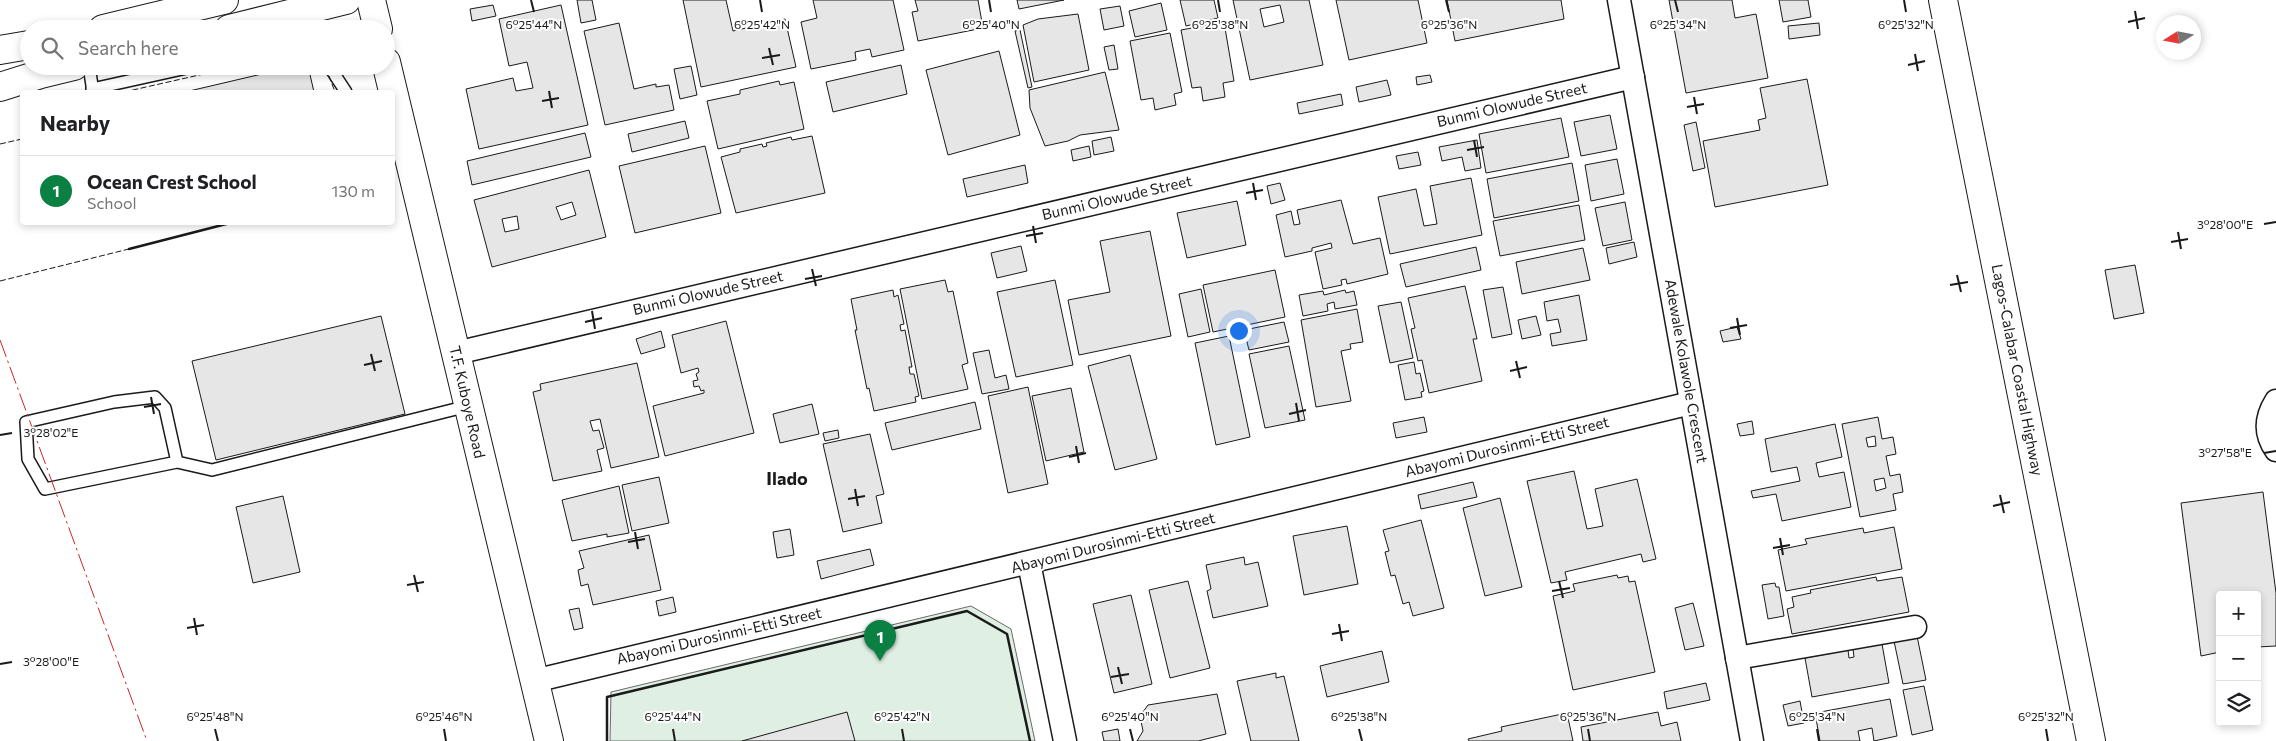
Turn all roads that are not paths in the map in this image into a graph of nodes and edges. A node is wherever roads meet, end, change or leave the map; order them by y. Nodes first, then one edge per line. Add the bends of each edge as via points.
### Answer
1 (224, 0) edge
2 (346, 0) edge
3 (371, 0) edge
4 (1619, 0) edge
5 (1943, 0) edge
6 (141, 20) edge
7 (265, 20) edge
8 (376, 20) edge
9 (20, 46) edge
10 (0, 50) edge
11 (38, 75) edge
12 (90, 75) edge
13 (159, 75) edge
14 (335, 75) edge
15 (389, 75) edge
16 (1633, 77) junction
17 (0, 87) edge
18 (93, 90) edge
19 (97, 90) edge
20 (345, 90) edge
21 (392, 90) edge
22 (395, 101) edge
23 (456, 353) junction
24 (2276, 400) edge
25 (1691, 402) junction
26 (468, 406) junction
27 (2276, 450) edge
28 (177, 462) junction
29 (1028, 563) junction
30 (1914, 627) dead end
31 (1737, 658) junction
32 (534, 681) junction
33 (549, 741) edge
34 (1065, 741) edge
35 (1752, 741) edge
36 (2091, 741) edge

1 - 6 main road
2 - 7 main road
3 - 8 main road
4 - 16 street, Adewale Kolawole Crescent
5 - 36 main road, Lagos-Calabar Coastal Highway
9 - 10 main road
11 - 17 main road
12 - 18 lane
13 - 19 lane
14 - 20 lane
15 - 21 main road, T.F. Kuboye Road
16 - 23 street, Bunmi Olowude Street
16 - 25 street, Adewale Kolawole Crescent
22 - 23 main road, T.F. Kuboye Road
23 - 26 main road, T.F. Kuboye Road
24 - 27 street via 2269,413 2267,428 2270,442
25 - 29 street, Abayomi Durosinmi-Etti Street
25 - 31 street, Adewale Kolawole Crescent
26 - 28 lane via 212,470
26 - 32 main road, T.F. Kuboye Road
28 - 28 lane via 45,489 28,459 26,422 114,402 155,397 165,408
29 - 32 street, Abayomi Durosinmi-Etti Street
29 - 34 street
30 - 31 street
31 - 35 street, Adewale Kolawole Crescent
32 - 33 main road, T.F. Kuboye Road

